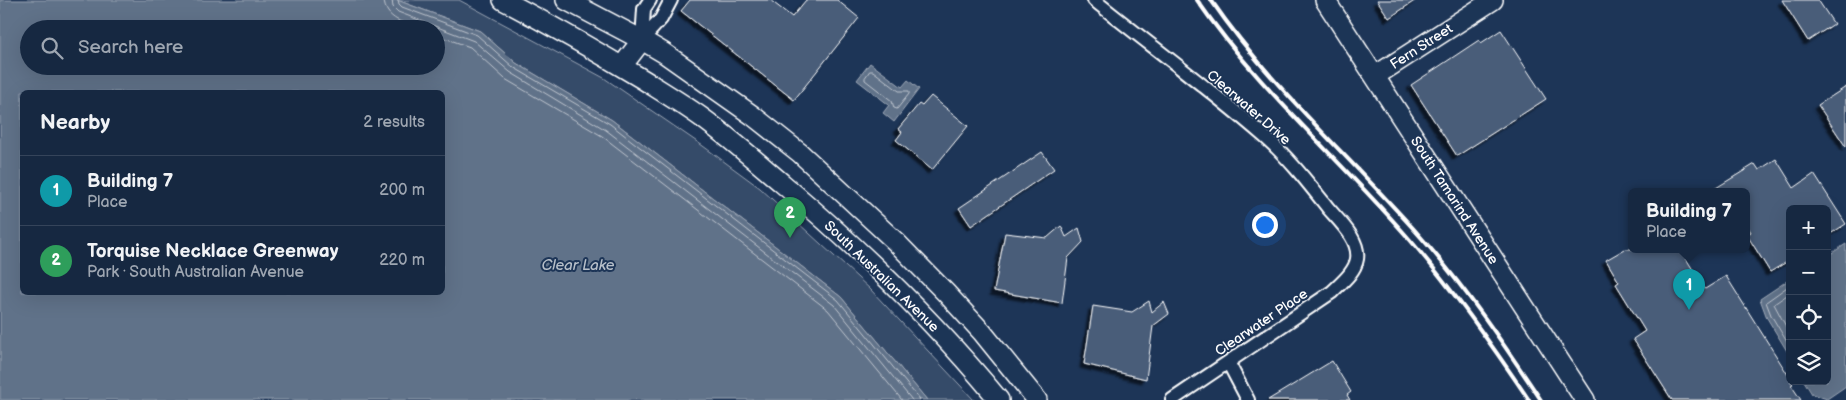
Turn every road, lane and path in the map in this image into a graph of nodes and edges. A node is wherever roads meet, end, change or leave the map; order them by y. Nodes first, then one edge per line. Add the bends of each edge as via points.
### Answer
1 (503, 0) edge
2 (566, 0) edge
3 (650, 0) edge
4 (671, 0) edge
5 (1094, 0) edge
6 (1325, 0) edge
7 (1493, 0) edge
8 (642, 40) junction
9 (622, 66) junction
10 (1375, 76) junction
11 (1357, 260) joint
12 (1228, 362) junction
13 (999, 400) edge
14 (1037, 400) edge
15 (1172, 400) edge
16 (1248, 400) edge
17 (1585, 400) edge

1 - 9 main road, South Australian Avenue via 559,28
2 - 8 main road
3 - 8 street via 644,9
4 - 8 street via 661,19
5 - 11 street, Clearwater Drive via 1266,138 1349,233
6 - 10 main road, South Tamarind Avenue
7 - 10 main road, Fern Street
8 - 9 main road
8 - 14 main road via 752,115 826,176 946,293
9 - 13 main road, South Australian Avenue via 701,116 807,204 902,293 948,340
10 - 17 main road, South Tamarind Avenue
11 - 12 street, Clearwater Place via 1349,275 1332,292
12 - 15 street, Clearwater Place
12 - 16 street

